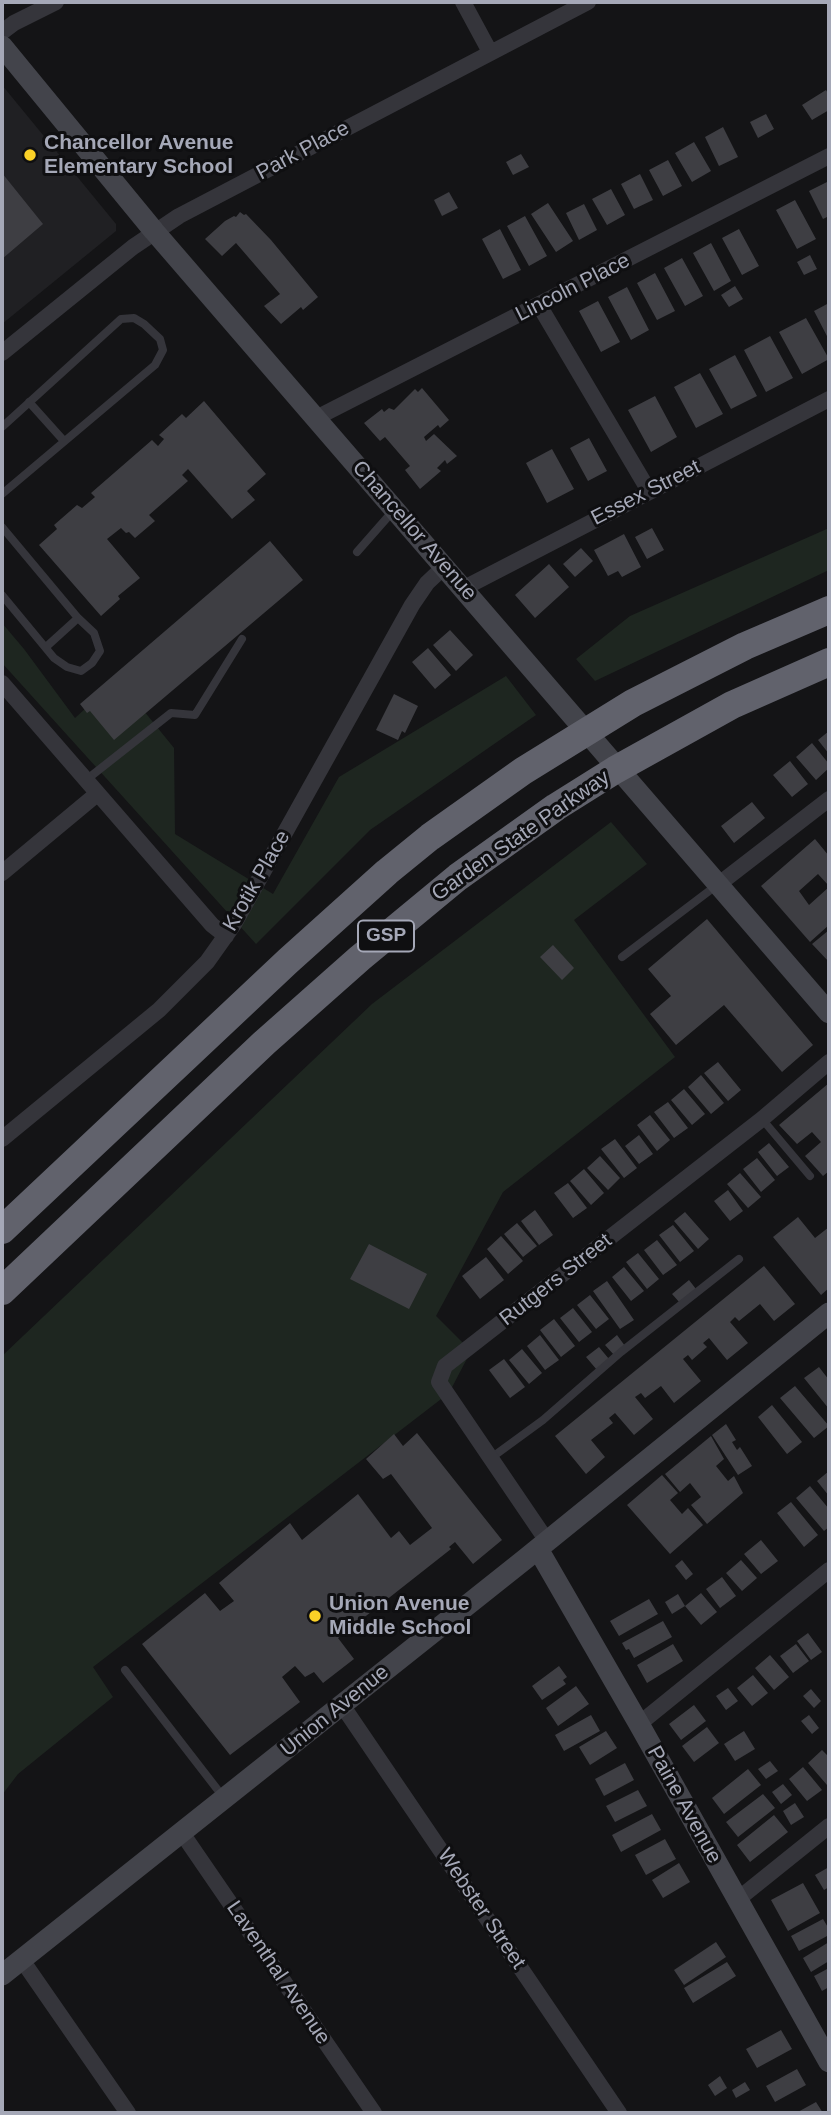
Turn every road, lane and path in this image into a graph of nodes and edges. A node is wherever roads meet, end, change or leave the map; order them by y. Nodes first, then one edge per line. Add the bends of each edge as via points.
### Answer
1 (56, 2) edge
2 (463, 2) edge
3 (588, 2) edge
4 (2, 33) edge
5 (2, 46) edge
6 (490, 52) junction
7 (829, 156) edge
8 (154, 231) junction
9 (539, 305) junction
10 (2, 353) edge
11 (829, 399) edge
12 (29, 402) junction
13 (316, 418) junction
14 (2, 426) edge
15 (64, 442) junction
16 (649, 491) junction
17 (2, 494) edge
18 (395, 509) junction
19 (2, 527) edge
20 (357, 552) dead end
21 (445, 566) junction
22 (464, 588) junction
23 (2, 595) edge
24 (829, 610) edge
25 (78, 618) junction
26 (242, 639) dead end
27 (46, 647) junction
28 (829, 662) edge
29 (2, 683) edge
30 (86, 780) junction
31 (97, 794) junction
32 (829, 800) edge
33 (2, 873) edge
34 (719, 884) junction
35 (226, 936) junction
36 (622, 957) dead end
37 (829, 1013) edge
38 (829, 1062) edge
39 (762, 1119) junction
40 (2, 1139) edge
41 (810, 1176) dead end
42 (2, 1230) edge
43 (739, 1259) dead end
44 (2, 1291) edge
45 (829, 1313) edge
46 (491, 1458) junction
47 (542, 1545) junction
48 (829, 1570) edge
49 (125, 1670) dead end
50 (342, 1705) junction
51 (639, 1724) junction
52 (225, 1799) junction
53 (829, 1826) edge
54 (182, 1833) junction
55 (737, 1900) junction
56 (22, 1960) junction
57 (2, 1975) edge
58 (829, 2062) edge
59 (128, 2113) edge
60 (374, 2113) edge
61 (619, 2113) edge

1 - 4 street
2 - 6 street
3 - 6 street, Park Place
5 - 8 street, Chancellor Avenue
6 - 8 street, Park Place
7 - 9 street, Lincoln Place
8 - 10 street, Park Place
8 - 13 street, Chancellor Avenue
9 - 13 street, Lincoln Place
9 - 16 street
11 - 16 street, Essex Street
12 - 14 lane
12 - 15 lane
12 - 15 lane via 121,319 134,318 160,339 163,351 155,365
13 - 18 street, Chancellor Avenue
15 - 17 lane
16 - 22 street, Essex Street
18 - 20 lane
18 - 21 street, Chancellor Avenue
19 - 25 lane
21 - 22 street, Chancellor Avenue
21 - 35 street, Krotik Place via 412,605
22 - 34 street, Chancellor Avenue
23 - 27 lane
24 - 42 highway, GSP via 688,673 633,703 523,771 441,829 288,961
25 - 27 lane
25 - 27 lane via 99,643 100,651 92,663 81,671 67,667
26 - 30 lane via 195,715 171,713
28 - 44 highway, Garden State Parkway / GSP via 732,705 615,770 458,877 264,1042
29 - 30 street
30 - 31 street
31 - 33 street
31 - 35 street
32 - 34 street
34 - 36 lane
34 - 37 street, Chancellor Avenue
35 - 40 street, Krotik Place via 171,999
38 - 39 street, Rutgers Street
39 - 41 lane
39 - 46 street, Rutgers Street via 445,1366 439,1382
43 - 46 lane
45 - 47 street, Union Avenue
46 - 47 street, Rutgers Street
47 - 50 street, Union Avenue
47 - 51 street, Paine Avenue
48 - 51 street
49 - 52 lane
50 - 52 street, Union Avenue
50 - 61 street, Webster Street
51 - 55 street, Paine Avenue
52 - 54 street, Union Avenue
53 - 55 street
54 - 56 street, Union Avenue
54 - 60 street, Laventhal Avenue
55 - 58 street, Paine Avenue
56 - 57 street, Union Avenue
56 - 59 street

